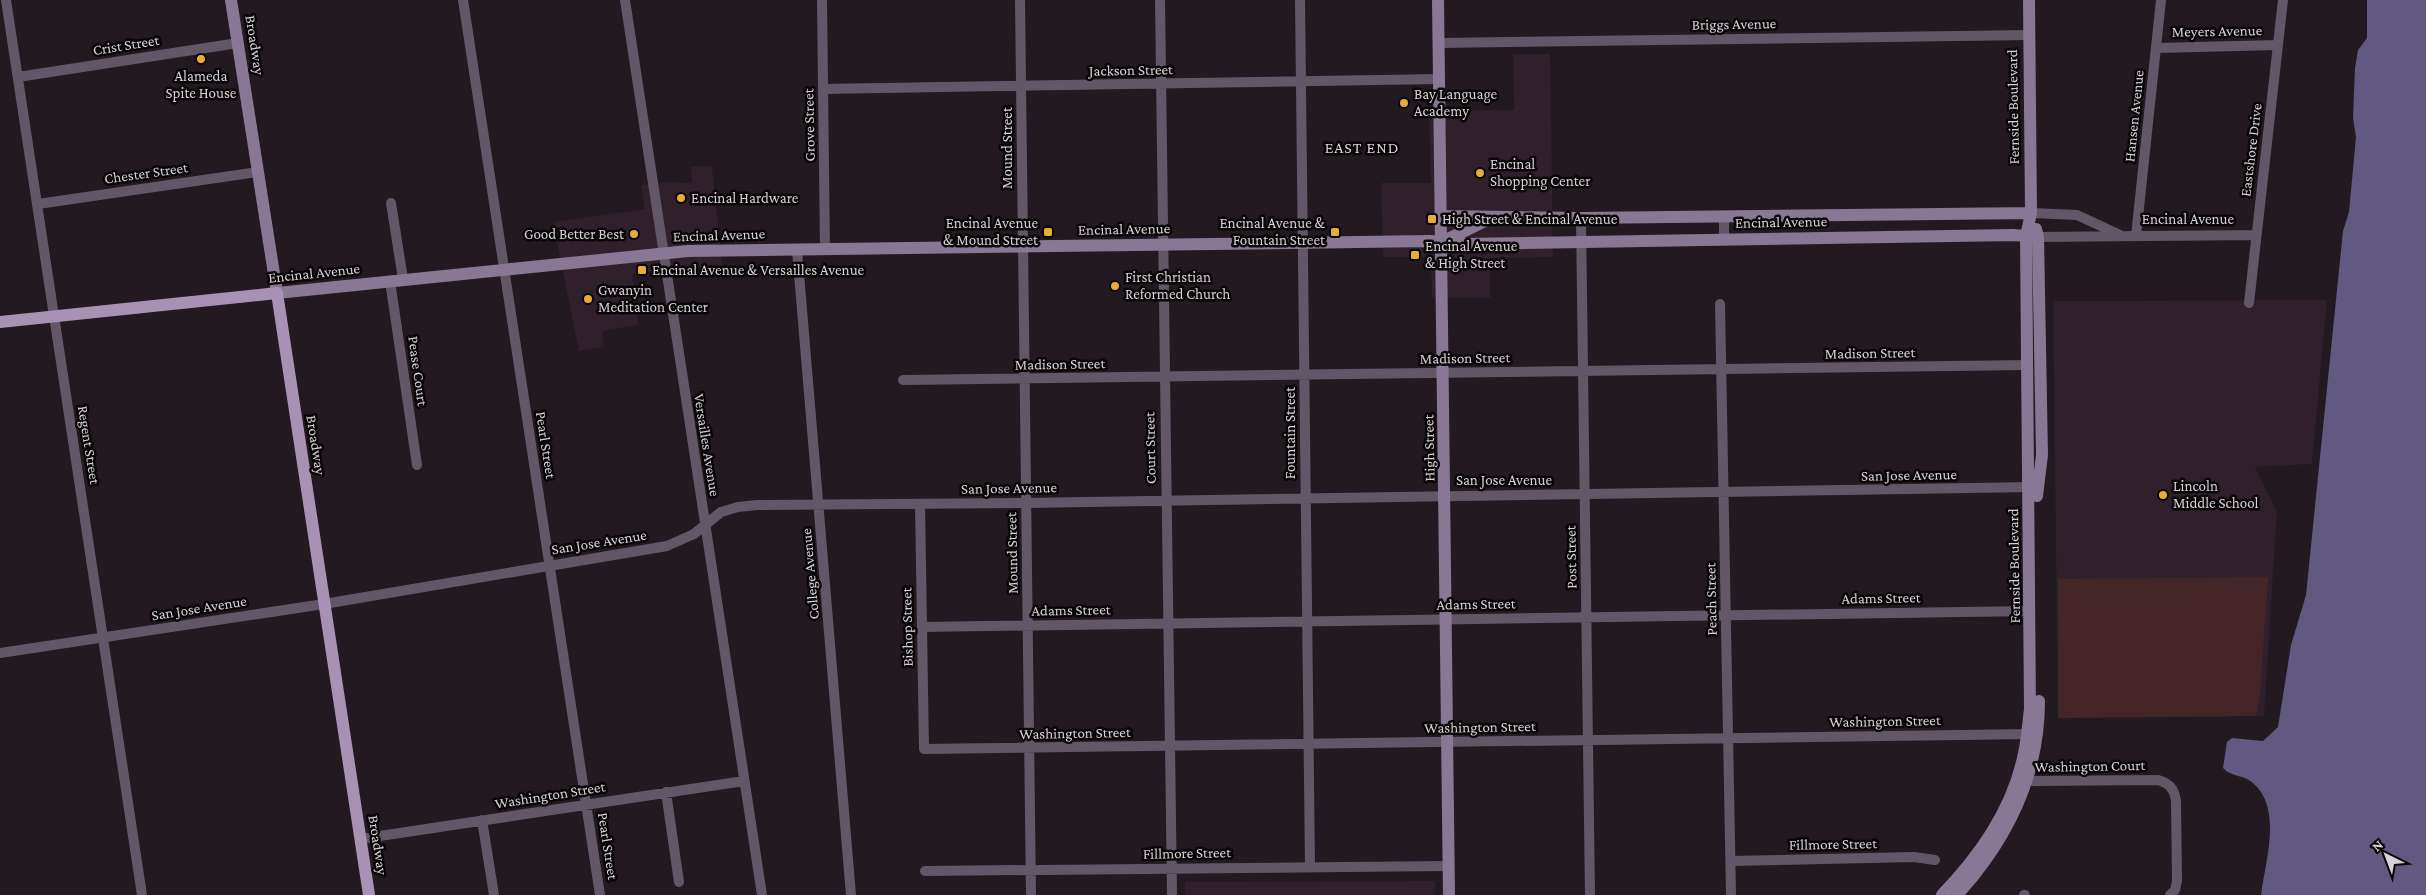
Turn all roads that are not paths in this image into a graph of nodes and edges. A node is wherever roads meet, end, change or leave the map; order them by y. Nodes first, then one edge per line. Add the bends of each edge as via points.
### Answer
1 (6, 0) edge
2 (232, 0) edge
3 (463, 0) edge
4 (625, 0) edge
5 (822, 0) edge
6 (1020, 0) edge
7 (1160, 0) edge
8 (1300, 0) edge
9 (1438, 0) edge
10 (2028, 0) edge
11 (2161, 0) edge
12 (2283, 0) edge
13 (2029, 35) junction
14 (238, 42) junction
15 (1439, 43) junction
16 (2278, 45) junction
17 (2156, 48) junction
18 (18, 77) junction
19 (1440, 79) junction
20 (1301, 81) junction
21 (1162, 84) junction
22 (1022, 86) junction
23 (823, 88) junction
24 (258, 172) junction
25 (392, 202) dead end
26 (38, 204) junction
27 (2031, 213) junction
28 (1441, 216) junction
29 (1724, 216) junction
30 (1490, 218) junction
31 (1581, 218) junction
32 (2256, 235) junction
33 (2121, 236) junction
34 (2136, 236) junction
35 (2032, 237) junction
36 (1724, 240) junction
37 (1442, 242) junction
38 (1582, 242) junction
39 (1303, 243) junction
40 (1162, 245) junction
41 (1023, 247) junction
42 (797, 250) junction
43 (825, 250) junction
44 (662, 253) junction
45 (504, 269) junction
46 (396, 280) junction
47 (277, 294) junction
48 (2249, 303) dead end
49 (1720, 304) dead end
50 (54, 317) junction
51 (0, 322) edge
52 (2028, 365) junction
53 (1723, 370) junction
54 (1584, 371) junction
55 (1444, 374) junction
56 (1304, 376) junction
57 (1164, 378) junction
58 (1025, 379) junction
59 (903, 380) dead end
60 (2028, 386) junction
61 (2042, 432) junction
62 (417, 465) dead end
63 (2033, 487) junction
64 (1725, 492) junction
65 (1585, 494) junction
66 (1446, 496) junction
67 (1305, 499) junction
68 (1166, 501) junction
69 (1026, 503) junction
70 (920, 504) junction
71 (818, 506) junction
72 (704, 525) junction
73 (549, 566) junction
74 (324, 604) junction
75 (2030, 611) junction
76 (1726, 615) junction
77 (1587, 618) junction
78 (1446, 620) junction
79 (1307, 622) junction
80 (1168, 624) junction
81 (1028, 625) junction
82 (922, 627) junction
83 (102, 638) junction
84 (0, 653) edge
85 (2032, 734) junction
86 (1728, 738) junction
87 (1588, 739) junction
88 (1448, 743) junction
89 (1308, 744) junction
90 (1170, 746) junction
91 (1029, 748) junction
92 (924, 749) joint
93 (744, 781) junction
94 (2022, 781) junction
95 (666, 792) junction
96 (586, 804) junction
97 (482, 820) junction
98 (360, 839) junction
99 (1935, 860) dead end
100 (1731, 861) junction
101 (1310, 866) junction
102 (1449, 866) junction
103 (1172, 868) junction
104 (926, 871) dead end
105 (1031, 871) junction
106 (679, 882) dead end
107 (142, 895) edge
108 (369, 895) edge
109 (494, 895) edge
110 (600, 895) edge
111 (762, 895) edge
112 (851, 895) edge
113 (1031, 895) edge
114 (1172, 895) edge
115 (1450, 895) edge
116 (1590, 895) edge
117 (1731, 895) edge
118 (1942, 895) edge
119 (1957, 895) edge
120 (2170, 895) edge

1 - 18 street, Regent Street
2 - 14 main road, Broadway
3 - 45 street, Pearl Street
4 - 44 street, Versailles Avenue
5 - 23 street, Grove Street
6 - 22 street, Mound Street
7 - 21 street, Court Street
8 - 20 street, Fountain Street
9 - 15 main road, High Street
10 - 13 main road, Fernside Boulevard
11 - 17 street, Hansen Avenue
12 - 16 street, Eastshore Drive
13 - 15 street, Briggs Avenue
13 - 27 main road, Fernside Boulevard
14 - 18 street, Crist Street
14 - 24 main road, Broadway
15 - 19 main road, High Street
16 - 17 street, Meyers Avenue
16 - 32 street, Eastshore Drive
17 - 34 street, Hansen Avenue
18 - 26 street, Regent Street
19 - 20 street, Jackson Street
19 - 28 main road, High Street
20 - 21 street, Jackson Street
20 - 39 street, Fountain Street
21 - 22 street, Jackson Street
21 - 40 street, Court Street
22 - 23 street, Jackson Street
22 - 41 street, Mound Street
23 - 43 street, Grove Street
24 - 26 street, Chester Street
24 - 47 main road, Broadway
25 - 46 street, Pease Court
26 - 50 street, Regent Street
27 - 29 main road, Encinal Avenue
27 - 33 street, Encinal Avenue via 2077,214
27 - 35 main road, Fernside Boulevard
28 - 30 main road, Encinal Avenue
28 - 37 main road, High Street
29 - 31 main road, Encinal Avenue
29 - 36 street
30 - 31 main road, Encinal Avenue
30 - 37 main road, Encinal Avenue
31 - 38 street, Post Street
32 - 34 street, Encinal Avenue
32 - 48 street, Eastshore Drive
33 - 34 street, Encinal Avenue
33 - 35 street, Encinal Avenue
35 - 36 main road, Encinal Avenue
35 - 52 main road, Fernside Boulevard
35 - 61 main road, Fernside Boulevard
36 - 38 main road, Encinal Avenue
37 - 38 main road, Encinal Avenue
37 - 39 main road, Encinal Avenue
37 - 55 main road, High Street
38 - 54 street, Post Street
39 - 40 main road, Encinal Avenue
39 - 56 street, Fountain Street
40 - 41 main road, Encinal Avenue
40 - 57 street, Court Street
41 - 43 main road, Encinal Avenue
41 - 58 street, Mound Street
42 - 43 main road, Encinal Avenue
42 - 44 main road, Encinal Avenue
42 - 71 street, College Avenue
44 - 45 main road, Encinal Avenue
44 - 72 street, Versailles Avenue
45 - 46 main road, Encinal Avenue
45 - 73 street, Pearl Street
46 - 47 main road, Encinal Avenue
46 - 62 street, Pease Court
47 - 50 main road, Encinal Avenue
47 - 74 main road, Broadway
49 - 53 street, Peach Street
50 - 51 main road, Encinal Avenue
50 - 83 street, Regent Street
52 - 53 street, Madison Street
52 - 60 main road, Fernside Boulevard
53 - 54 street, Madison Street
53 - 64 street, Peach Street
54 - 55 street, Madison Street
54 - 65 street, Post Street
55 - 56 street, Madison Street
55 - 66 main road, High Street
56 - 57 street, Madison Street
56 - 67 street, Fountain Street
57 - 58 street, Madison Street
57 - 68 street, Court Street
58 - 59 street, Madison Street
58 - 69 street, Mound Street
60 - 61 main road via 2034,395 2035,423
60 - 63 main road, Fernside Boulevard
61 - 63 main road, Fernside Boulevard via 2042,455
63 - 64 street, San Jose Avenue
63 - 75 main road, Fernside Boulevard
63 - 85 main road, Fernside Boulevard via 2039,709
64 - 65 street, San Jose Avenue
64 - 76 street, Peach Street
65 - 66 street, San Jose Avenue
65 - 77 street, Post Street
66 - 67 street, San Jose Avenue
66 - 78 main road, High Street
67 - 68 street, San Jose Avenue
67 - 79 street, Fountain Street
68 - 69 street, San Jose Avenue
68 - 80 street, Court Street
69 - 70 street, San Jose Avenue
69 - 81 street, Mound Street
70 - 71 street, San Jose Avenue
70 - 82 street, Bishop Street
71 - 72 street, San Jose Avenue via 738,507 721,512
71 - 112 street, College Avenue
72 - 73 street, San Jose Avenue via 683,541 667,546
72 - 93 street, Versailles Avenue
73 - 74 street, San Jose Avenue
73 - 96 street, Pearl Street
74 - 83 street, San Jose Avenue
74 - 98 main road, Broadway
75 - 76 street, Adams Street
75 - 85 main road, Fernside Boulevard
76 - 77 street, Adams Street
76 - 86 street, Peach Street
77 - 78 street, Adams Street
77 - 87 street, Post Street
78 - 79 street, Adams Street
78 - 88 main road, High Street
79 - 80 street, Adams Street
79 - 89 street, Fountain Street
80 - 81 street, Adams Street
80 - 90 street, Court Street
81 - 82 street, Adams Street
81 - 91 street, Mound Street
82 - 92 street, Bishop Street
83 - 84 street, San Jose Avenue
83 - 107 street, Regent Street
85 - 86 street, Washington Street
85 - 94 main road, Fernside Boulevard
86 - 87 street, Washington Street
86 - 100 street, Peach Street
87 - 88 street, Washington Street
87 - 116 street, Post Street
88 - 89 street, Washington Street
88 - 102 main road, High Street
89 - 90 street, Washington Street
89 - 101 street, Fountain Street
90 - 91 street, Washington Street
90 - 103 street, Court Street
91 - 92 street, Washington Street
91 - 105 street, Mound Street
93 - 95 street, Washington Street
93 - 111 street, Versailles Avenue
94 - 118 main road, Fernside Boulevard via 1975,858
94 - 119 main road, Fernside Boulevard via 2001,838
94 - 120 street, Washington Court via 2158,780 2168,783 2176,801 2177,881
95 - 96 street, Washington Street
95 - 106 street
96 - 97 street, Washington Street
96 - 110 street, Pearl Street
97 - 98 street, Washington Street
97 - 109 street
98 - 108 main road, Broadway
99 - 100 street, Fillmore Street via 1914,857
100 - 117 street, Peach Street
101 - 102 street, Fillmore Street
101 - 103 street, Fillmore Street
102 - 115 main road, High Street
103 - 105 street, Fillmore Street
103 - 114 street, Court Street
104 - 105 street, Fillmore Street
105 - 113 street, Mound Street

